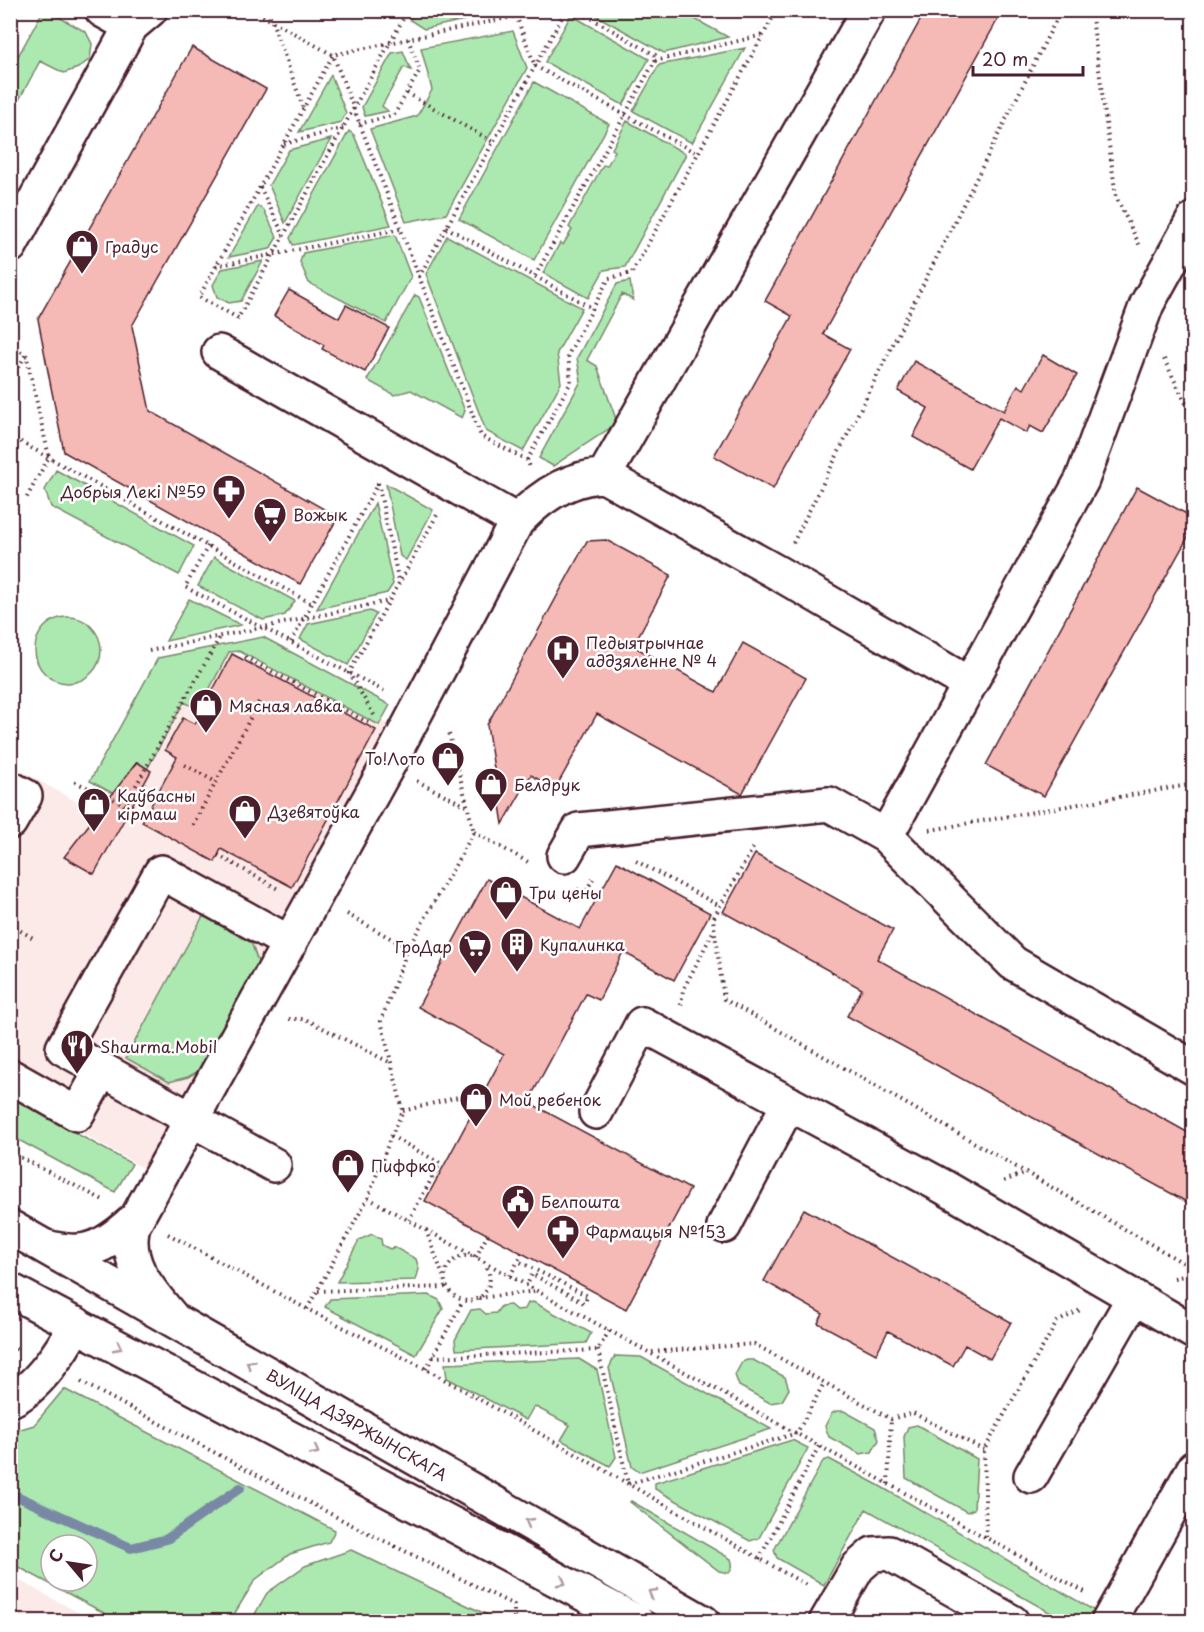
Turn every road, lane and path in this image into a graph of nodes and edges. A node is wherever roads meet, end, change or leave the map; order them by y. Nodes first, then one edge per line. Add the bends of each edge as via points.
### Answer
1 (19, 10) edge
2 (102, 10) edge
3 (252, 10) edge
4 (268, 10) edge
5 (408, 10) edge
6 (514, 10) edge
7 (545, 10) edge
8 (566, 10) edge
9 (577, 10) edge
10 (777, 10) edge
11 (869, 10) edge
12 (1061, 10) edge
13 (1091, 10) edge
14 (516, 16) junction
15 (141, 19) edge
16 (272, 21) junction
17 (10, 25) edge
18 (764, 35) junction
19 (408, 39) junction
20 (391, 42) junction
21 (333, 55) junction
22 (656, 61) junction
23 (535, 66) junction
24 (407, 93) junction
25 (303, 108) junction
26 (354, 110) junction
27 (624, 114) junction
28 (360, 124) junction
29 (344, 128) junction
30 (493, 142) junction
31 (283, 145) junction
32 (698, 154) junction
33 (259, 187) junction
34 (1194, 219) edge
35 (446, 227) junction
36 (400, 229) junction
37 (284, 236) junction
38 (10, 246) edge
39 (273, 254) junction
40 (215, 266) junction
41 (535, 276) junction
42 (419, 277) junction
43 (1158, 284) junction
44 (593, 308) junction
45 (1143, 314) junction
46 (238, 318) junction
47 (10, 346) edge
48 (219, 352) joint
49 (26, 354) junction
50 (10, 383) edge
51 (1194, 420) edge
52 (10, 436) edge
53 (49, 457) junction
54 (527, 460) junction
55 (532, 471) dead end
56 (383, 475) dead end
57 (604, 476) junction
58 (378, 483) junction
59 (26, 499) dead end
60 (442, 506) dead end
61 (518, 521) junction
62 (208, 546) junction
63 (778, 573) junction
64 (399, 584) junction
65 (390, 600) junction
66 (312, 604) junction
67 (303, 620) junction
68 (264, 628) junction
69 (220, 637) junction
70 (291, 642) junction
71 (149, 651) dead end
72 (245, 657) dead end
73 (349, 673) junction
74 (969, 684) junction
75 (390, 694) dead end
76 (261, 698) dead end
77 (377, 721) dead end
78 (447, 724) dead end
79 (372, 725) dead end
80 (185, 765) dead end
81 (75, 782) dead end
82 (216, 782) junction
83 (1194, 784) edge
84 (10, 788) edge
85 (126, 804) junction
86 (131, 807) dead end
87 (122, 812) dead end
88 (10, 822) edge
89 (193, 825) dead end
90 (929, 830) dead end
91 (474, 832) junction
92 (886, 836) junction
93 (758, 838) dead end
94 (218, 855) dead end
95 (564, 856) joint
96 (630, 858) dead end
97 (283, 892) dead end
98 (315, 896) junction
99 (720, 906) junction
100 (10, 925) edge
101 (714, 929) junction
102 (35, 939) dead end
103 (290, 943) junction
104 (408, 948) junction
105 (285, 1018) dead end
106 (676, 1042) junction
107 (391, 1064) junction
108 (1194, 1068) edge
109 (102, 1070) junction
110 (10, 1076) edge
111 (474, 1103) dead end
112 (789, 1103) junction
113 (403, 1111) junction
114 (596, 1112) dead end
115 (192, 1119) junction
116 (391, 1136) junction
117 (10, 1152) edge
118 (274, 1166) dead end
119 (368, 1198) junction
120 (137, 1217) junction
121 (409, 1220) junction
122 (724, 1226) dead end
123 (10, 1227) edge
124 (426, 1230) junction
125 (488, 1234) dead end
126 (46, 1247) junction
127 (522, 1253) dead end
128 (476, 1257) junction
129 (482, 1260) junction
130 (519, 1261) junction
131 (1194, 1269) edge
132 (510, 1276) junction
133 (445, 1280) junction
134 (527, 1285) junction
135 (446, 1287) junction
136 (10, 1290) edge
137 (318, 1291) junction
138 (537, 1291) junction
139 (1128, 1294) junction
140 (478, 1299) junction
141 (463, 1301) junction
142 (307, 1309) junction
143 (174, 1320) junction
144 (76, 1324) junction
145 (609, 1331) junction
146 (1194, 1332) edge
147 (598, 1350) junction
148 (649, 1352) junction
149 (433, 1357) junction
150 (50, 1366) junction
151 (426, 1370) junction
152 (824, 1383) junction
153 (10, 1400) edge
154 (891, 1419) junction
155 (796, 1433) junction
156 (819, 1446) junction
157 (984, 1450) junction
158 (1194, 1468) edge
159 (1031, 1476) dead end
160 (628, 1484) junction
161 (888, 1484) junction
162 (986, 1538) junction
163 (759, 1559) junction
164 (832, 1612) edge
165 (1194, 1614) edge
166 (1112, 1615) edge
167 (514, 1622) edge
168 (637, 1622) edge
169 (703, 1622) edge
170 (1012, 1622) edge
171 (1189, 1622) edge

1 - 17 path
2 - 15 main road
3 - 16 path
4 - 16 path
5 - 20 path
6 - 14 path
7 - 14 path
8 - 23 path
9 - 22 path via 655,55
10 - 18 path
11 - 57 main road
12 - 63 path
13 - 43 path via 1116,197
14 - 19 path
14 - 23 path
15 - 38 main road
16 - 21 path
16 - 25 path
18 - 22 path
18 - 32 path
19 - 20 path
19 - 24 path via 420,70
20 - 21 path
20 - 26 path
21 - 25 path
21 - 26 path
22 - 27 path
23 - 27 path
23 - 30 path
24 - 28 path via 394,115
24 - 30 path
25 - 31 path
26 - 28 path
26 - 29 path
27 - 32 path
27 - 41 path
28 - 36 path
29 - 31 path
29 - 37 path
30 - 35 path
31 - 33 path
32 - 44 path via 632,273 609,279
33 - 37 path
33 - 40 path
34 - 43 main road
35 - 41 path
35 - 42 path
36 - 39 path
36 - 42 path
37 - 39 path
39 - 40 path
39 - 46 path
40 - 46 path via 199,297
41 - 44 path
42 - 54 path via 481,436
43 - 45 main road
44 - 54 path via 568,355 570,382
45 - 51 path
45 - 74 main road via 1082,480
46 - 48 path
47 - 49 path
48 - 61 main road
49 - 50 path
49 - 53 path
52 - 53 path
53 - 59 path
53 - 62 path
54 - 55 path
56 - 58 path
57 - 61 main road via 590,476 564,486 535,503
57 - 63 main road
58 - 64 path
58 - 66 path
60 - 64 path
61 - 98 main road
62 - 66 path
62 - 68 path via 185,587
63 - 74 main road
64 - 65 path
65 - 67 path
65 - 73 path
66 - 67 path
67 - 68 path
67 - 70 path
68 - 69 path
68 - 70 path
69 - 71 path
69 - 85 path
70 - 73 path
72 - 79 path
73 - 75 path
73 - 77 path
74 - 92 main road
76 - 82 path
78 - 91 path
80 - 82 path
81 - 85 path
82 - 89 path
83 - 90 path
84 - 88 main road via 25,796
85 - 86 path
85 - 87 path
91 - 95 path via 553,875
91 - 104 path
92 - 95 main road via 829,804 579,830
92 - 108 main road via 1013,963
93 - 99 path
94 - 97 path
96 - 99 path
98 - 103 main road
98 - 104 path
99 - 101 path via 713,919
100 - 102 path
101 - 106 path via 683,990
101 - 131 path via 724,999
103 - 109 main road via 161,872 63,1048
103 - 115 main road
104 - 107 path via 381,1021
105 - 107 path via 304,1019
106 - 112 main road
106 - 114 main road via 642,1024
107 - 113 path
109 - 110 main road via 77,1114
109 - 115 main road
111 - 113 path via 462,1096
112 - 122 main road
112 - 139 main road
113 - 116 path
115 - 118 main road
115 - 120 main road
116 - 119 path
116 - 121 path via 440,1163
117 - 120 path
119 - 121 path
119 - 137 path
120 - 126 main road via 114,1238 98,1246 76,1252
120 - 142 path
120 - 143 main road via 129,1240 134,1263 145,1284
121 - 124 path
123 - 126 main road, ВУЛІЦА ДЗЯРЖЫНСКАГА
124 - 128 path
124 - 133 path
125 - 128 path
126 - 143 main road, ВУЛІЦА ДЗЯРЖЫНСКАГА
127 - 130 path
128 - 129 path
128 - 133 path via 468,1255 453,1260
129 - 132 path
129 - 140 path via 490,1281
130 - 132 path
130 - 134 path via 588,1296 584,1303 532,1274
132 - 134 path
133 - 135 path
134 - 138 path
135 - 137 path
135 - 141 path
136 - 144 main road
137 - 142 path
138 - 140 path
138 - 145 path
139 - 146 main road
139 - 157 path via 1057,1322
139 - 159 main road
140 - 141 path
141 - 149 path
142 - 151 path
169 -> 143 main road, ВУЛІЦА ДЗЯРЖЫНСКАГА
144 - 150 main road
144 -> 168 main road
145 - 147 path
145 - 148 path
147 - 149 path
147 - 160 path
148 - 152 path via 754,1344
148 - 155 path
149 - 151 path
150 - 153 main road
150 - 167 path via 348,1523 514,1605
151 - 160 path
152 - 154 path
152 - 155 path
154 - 157 path via 913,1413
154 - 161 path
155 - 156 path
155 - 160 path
156 - 161 path
156 - 163 path
157 - 162 path
158 - 166 main road
160 - 163 path
161 - 162 path
162 - 166 path
163 - 164 path
164 - 170 main road via 858,1566 873,1554 889,1554
165 - 171 path

